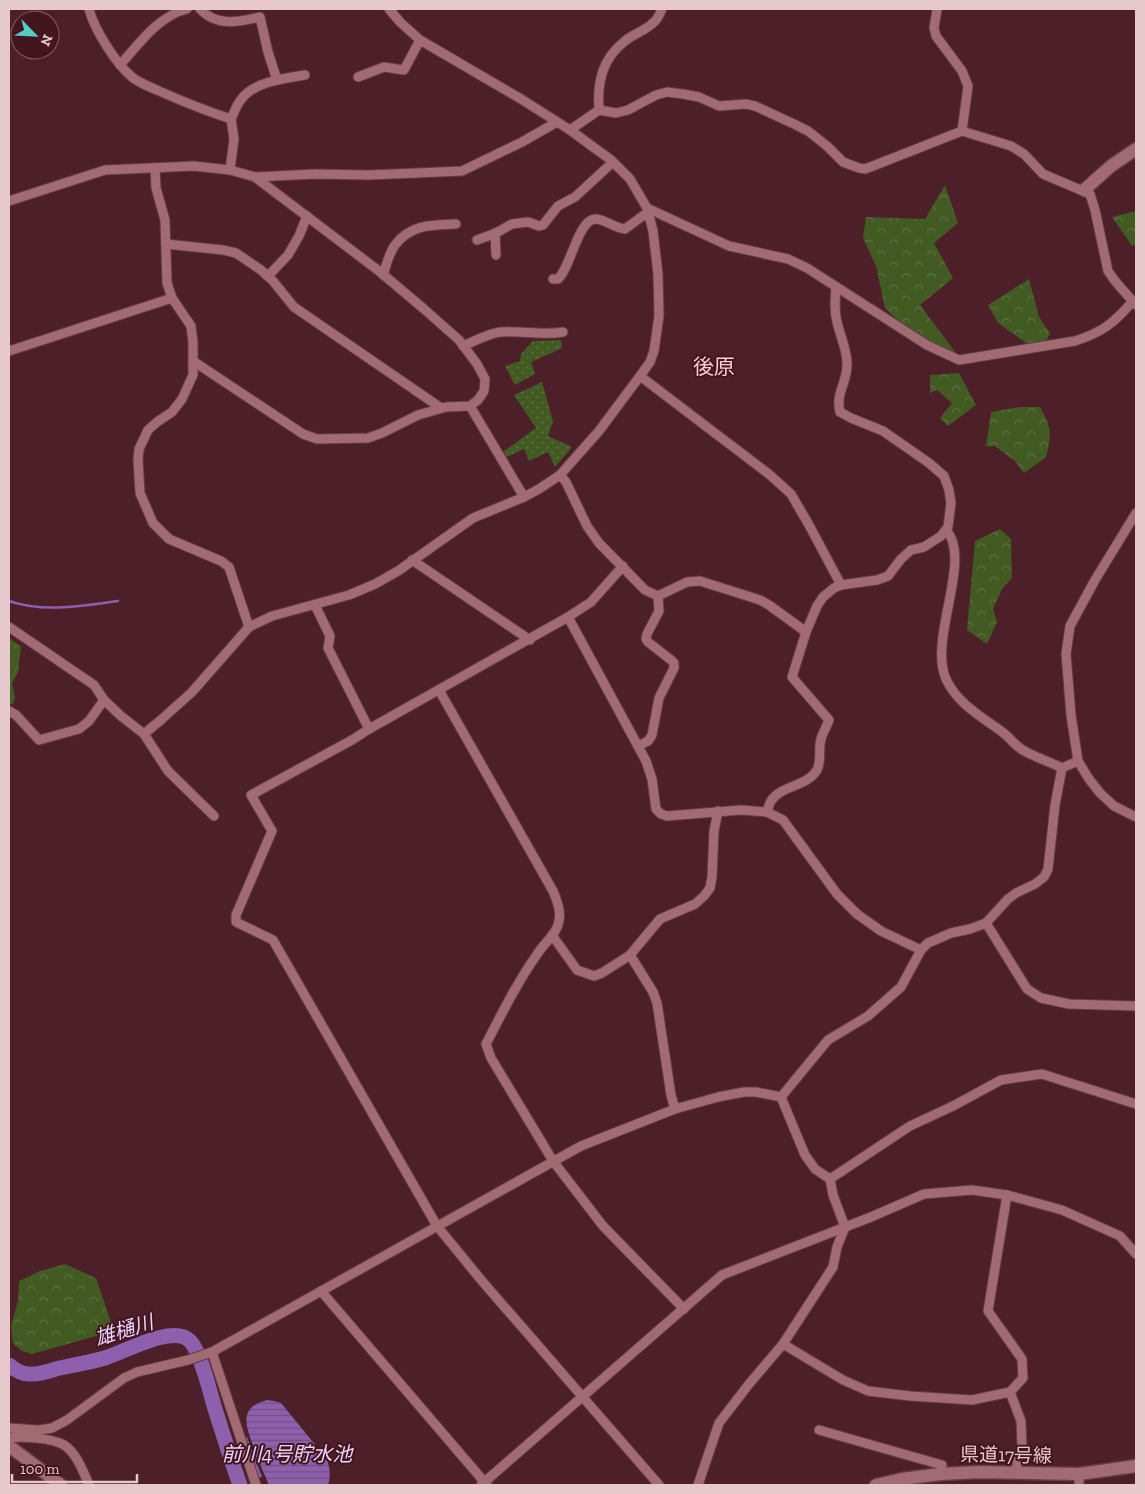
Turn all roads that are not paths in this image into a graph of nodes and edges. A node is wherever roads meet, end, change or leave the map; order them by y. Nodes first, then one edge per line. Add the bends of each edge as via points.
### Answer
1 (89, 9) edge
2 (187, 9) edge
3 (200, 9) edge
4 (389, 9) edge
5 (662, 9) edge
6 (937, 9) edge
7 (420, 40) junction
8 (120, 65) junction
9 (305, 75) dead end
10 (358, 76) dead end
11 (277, 80) junction
12 (598, 110) junction
13 (231, 119) junction
14 (557, 122) junction
15 (570, 130) junction
16 (962, 131) junction
17 (1136, 149) edge
18 (613, 162) junction
19 (155, 168) junction
20 (230, 170) junction
21 (255, 177) junction
22 (1084, 190) junction
23 (9, 201) edge
24 (648, 210) junction
25 (307, 216) junction
26 (456, 224) dead end
27 (495, 233) junction
28 (477, 240) dead end
29 (166, 244) junction
30 (496, 255) dead end
31 (383, 275) junction
32 (268, 276) junction
33 (553, 279) dead end
34 (836, 287) junction
35 (172, 298) junction
36 (1135, 303) edge
37 (563, 332) dead end
38 (463, 346) junction
39 (9, 351) edge
40 (193, 361) junction
41 (640, 376) junction
42 (470, 406) junction
43 (441, 408) junction
44 (560, 475) junction
45 (524, 497) junction
46 (1136, 512) edge
47 (946, 530) junction
48 (412, 560) junction
49 (623, 566) junction
50 (841, 585) junction
51 (658, 596) junction
52 (316, 605) junction
53 (568, 618) junction
54 (9, 627) edge
55 (249, 627) junction
56 (806, 632) junction
57 (530, 640) junction
58 (440, 690) junction
59 (104, 700) junction
60 (9, 711) edge
61 (369, 729) junction
62 (144, 734) junction
63 (638, 746) junction
64 (1078, 761) junction
65 (1062, 768) junction
66 (718, 812) junction
67 (767, 812) junction
68 (214, 816) dead end
69 (1136, 817) edge
70 (986, 923) junction
71 (552, 935) junction
72 (921, 950) junction
73 (630, 955) junction
74 (1136, 1006) edge
75 (781, 1097) junction
76 (1136, 1104) edge
77 (675, 1109) junction
78 (552, 1161) junction
79 (830, 1179) junction
80 (1007, 1195) junction
81 (437, 1226) junction
82 (845, 1227) junction
83 (1136, 1254) edge
84 (321, 1291) junction
85 (684, 1309) junction
86 (783, 1344) junction
87 (212, 1352) junction
88 (1010, 1392) junction
89 (583, 1396) junction
90 (9, 1428) edge
91 (819, 1430) dead end
92 (9, 1438) edge
93 (9, 1446) edge
94 (1136, 1466) edge
95 (1015, 1473) junction
96 (941, 1474) junction
97 (1079, 1480) edge
98 (903, 1482) edge
99 (484, 1484) edge
100 (61, 1485) edge
101 (89, 1485) edge
102 (256, 1485) edge
103 (659, 1485) edge
104 (698, 1485) edge
105 (876, 1485) edge

1 - 8 street via 98,31
2 - 8 street via 156,26
3 - 11 street via 208,16 225,22 260,16
4 - 7 street
5 - 12 street via 654,23 625,40 608,57 601,75
6 - 16 street via 936,36 962,71 968,86
7 - 10 street via 404,70 384,67
7 - 14 street
8 - 13 street via 132,78 196,108
9 - 11 street
11 - 13 street via 248,92 240,100
12 - 15 street
12 - 16 street via 616,113 628,110 667,92 699,97 719,106 746,104 808,132 843,162 865,169
13 - 20 street via 234,139
14 - 15 street
14 - 21 street via 462,171
15 - 18 street
16 - 22 street via 1011,146 1024,154 1043,174
17 - 22 main road
18 - 24 street via 630,179
18 - 27 street via 575,198 558,206 543,225 528,222 512,224
19 - 20 street via 194,166
19 - 23 street via 105,170
19 - 29 street
20 - 21 street
21 - 25 street
22 - 36 street via 1090,194 1095,210 1108,271
24 - 33 street via 625,229 601,220 590,221 582,231 566,269
24 - 34 street via 729,246 808,268
24 - 41 street via 657,266 659,316 654,351
25 - 31 street
25 - 32 street via 288,255
26 - 31 street via 418,227 394,246
27 - 28 street
27 - 30 street
29 - 32 street via 236,253
29 - 35 street
31 - 38 street
32 - 43 street via 294,308
34 - 36 street via 927,345 959,360 1092,336
34 - 47 street via 834,309 847,363 838,399 840,412 883,431 944,476 951,504
35 - 39 street
35 - 40 street via 190,326
37 - 38 street via 550,335 500,332
38 - 42 street via 485,379 484,391
40 - 43 street via 303,434 316,439 368,438
40 - 55 street via 193,375 182,399 172,412 148,430 139,449 140,493 153,523 169,539 229,567
41 - 44 street via 599,431
41 - 50 street via 770,474 791,494
42 - 43 street
42 - 45 street
44 - 45 street
44 - 49 street via 586,526
45 - 48 street via 473,518
46 - 64 street via 1070,626 1066,654
47 - 50 street via 924,547 911,550 888,576
47 - 65 street via 954,550 953,586 941,652 946,679 974,714 1020,748
48 - 52 street via 376,584
48 - 57 street
49 - 51 street via 645,590
49 - 53 street via 591,602
50 - 56 street via 823,597
51 - 56 street via 687,582 700,581 760,600
51 - 63 street via 659,611 646,639 674,663 674,668 659,698 652,735 648,742
52 - 55 street via 272,616
52 - 61 street via 330,636 328,648
53 - 57 street
53 - 63 street
54 - 59 street via 94,684
55 - 62 street via 192,692
56 - 67 street via 792,677 829,720 821,738 816,770 800,784 779,793
57 - 58 street
58 - 61 street
58 - 71 street via 559,906 559,921
59 - 60 street via 80,729 38,740
59 - 62 street
61 - 81 street via 251,796 272,831 236,915 236,922 273,940
62 - 68 street via 168,771
63 - 66 street via 652,779 656,808 661,814
64 - 65 street
64 - 69 street via 1089,779 1114,806
65 - 70 street via 1048,869 1035,884 1008,899
66 - 67 street
66 - 73 street via 710,888 694,904 660,919
67 - 72 street via 783,820 837,894 857,914 881,931
70 - 72 street via 951,933 928,943
70 - 74 street via 1015,972 1028,989 1041,998 1069,1004
71 - 73 street via 577,970 594,976
71 - 78 street via 538,952 486,1044 491,1058
72 - 75 street via 901,987 868,1016 828,1040
73 - 77 street via 657,1003
75 - 77 street via 744,1092
75 - 79 street via 805,1155 815,1169
76 - 79 street via 1042,1074 1001,1080 910,1126
77 - 78 street via 581,1146
78 - 81 street
78 - 85 street via 603,1226
79 - 82 street
80 - 82 street via 972,1190 924,1194
80 - 83 street via 1062,1210 1120,1236
80 - 88 street via 988,1310 1022,1359 1024,1378
81 - 84 street
81 - 89 street
82 - 85 street via 722,1275
82 - 86 street via 833,1267
84 - 87 street
84 - 99 street
85 - 89 street
86 - 88 street via 868,1391 972,1400
86 - 104 street via 720,1423
87 - 90 street via 124,1378 52,1428
87 - 102 street
88 - 95 street via 1021,1421 1022,1446
89 - 99 street
89 - 103 street
91 - 96 street via 942,1465
92 - 101 street via 27,1437 65,1445 82,1468
93 - 100 main road
94 - 97 main road, 県道17号線
95 - 96 main road, 県道17号線
95 - 97 main road, 県道17号線
96 - 98 main road, 県道17号線
98 - 105 main road, 県道17号線

